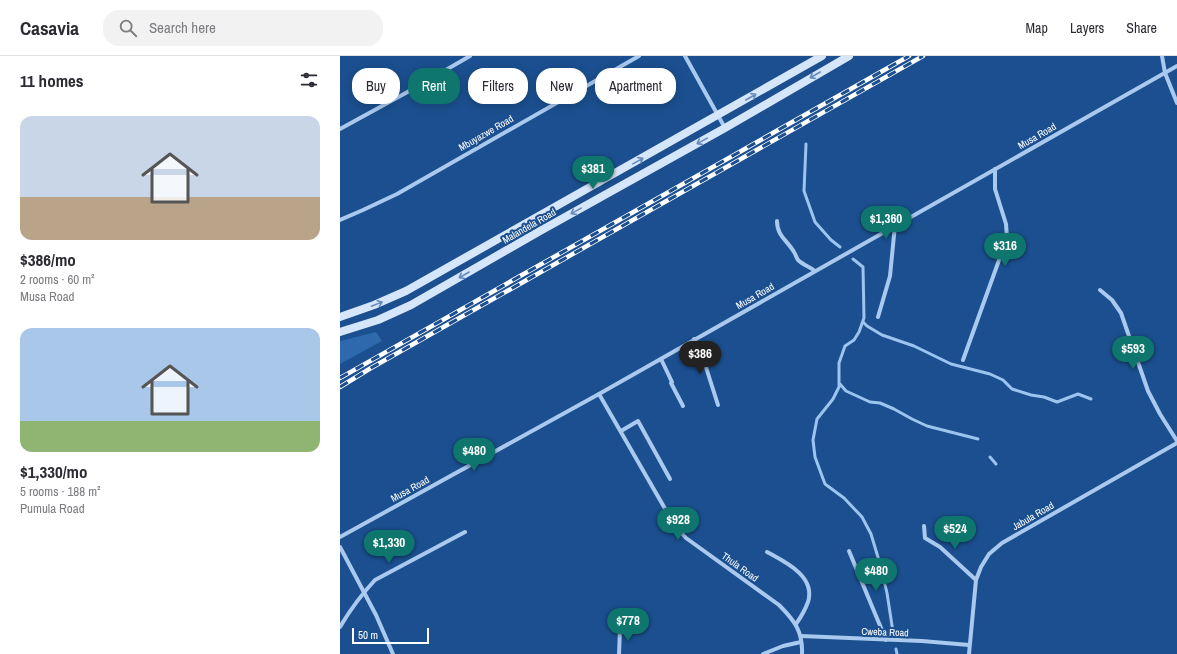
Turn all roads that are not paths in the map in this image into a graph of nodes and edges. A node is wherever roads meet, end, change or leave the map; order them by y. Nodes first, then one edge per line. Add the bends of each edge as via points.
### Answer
1 (470, 56) edge
2 (639, 56) edge
3 (685, 56) edge
4 (822, 56) edge
5 (849, 56) edge
6 (1162, 56) edge
7 (1177, 66) edge
8 (1165, 73) junction
9 (1177, 104) edge
10 (718, 116) junction
11 (725, 128) junction
12 (340, 129) edge
13 (995, 169) junction
14 (340, 220) edge
15 (777, 221) dead end
16 (895, 226) junction
17 (815, 271) junction
18 (1100, 290) dead end
19 (340, 317) edge
20 (878, 317) dead end
21 (340, 332) edge
22 (694, 340) junction
23 (661, 359) junction
24 (963, 360) dead end
25 (599, 394) junction
26 (718, 405) dead end
27 (683, 406) dead end
28 (621, 431) junction
29 (1177, 442) edge
30 (670, 479) dead end
31 (924, 526) dead end
32 (466, 532) dead end
33 (340, 537) edge
34 (340, 547) edge
35 (849, 551) dead end
36 (767, 552) dead end
37 (976, 580) junction
38 (363, 592) junction
39 (796, 624) junction
40 (340, 627) edge
41 (620, 629) dead end
42 (801, 636) junction
43 (886, 640) junction
44 (801, 642) junction
45 (969, 645) junction
46 (393, 654) edge
47 (619, 654) edge
48 (763, 654) edge
49 (802, 654) edge
50 (968, 654) edge

1 - 12 street
2 - 14 street, Mbuyazwe Road via 397,194
3 - 10 street
10 -> 4 main road, Malandela Road
5 -> 11 main road, Malandela Road
6 - 8 street
7 - 8 street, Musa Road
8 - 9 street
8 - 13 street, Musa Road
10 - 11 street
19 -> 10 main road, Malandela Road via 406,291
11 -> 21 main road, Malandela Road via 411,305 378,320
13 - 16 street, Musa Road
13 - 24 street via 995,189 1006,224 1007,238
15 - 17 street via 778,231 794,251 796,258
16 - 17 street, Musa Road
16 - 20 street via 890,276
17 - 22 street, Musa Road
18 - 29 street via 1112,300 1121,313 1148,391
22 - 23 street, Musa Road
22 - 26 street via 704,361
23 - 25 street, Musa Road
23 - 27 street
25 - 28 street, Thula Road
25 - 33 street, Musa Road
28 - 30 street via 638,421
28 - 39 street, Thula Road via 675,526 686,538 779,605
29 - 37 street, Jabula Road via 1002,543 989,554
31 - 37 street via 925,538 940,547
32 - 38 street via 375,580
34 - 38 street
35 - 43 street
36 - 39 street via 801,574 807,585 808,600
37 - 45 street, Jabula Road
38 - 40 street
38 - 46 street via 379,620
39 - 42 street, Thula Road
41 - 47 street
42 - 43 street, Cweba Road
42 - 44 street, Thula Road
43 - 45 street, Cweba Road
44 - 48 street
44 - 49 street, Thula Road
45 - 50 street, Jabula Road

